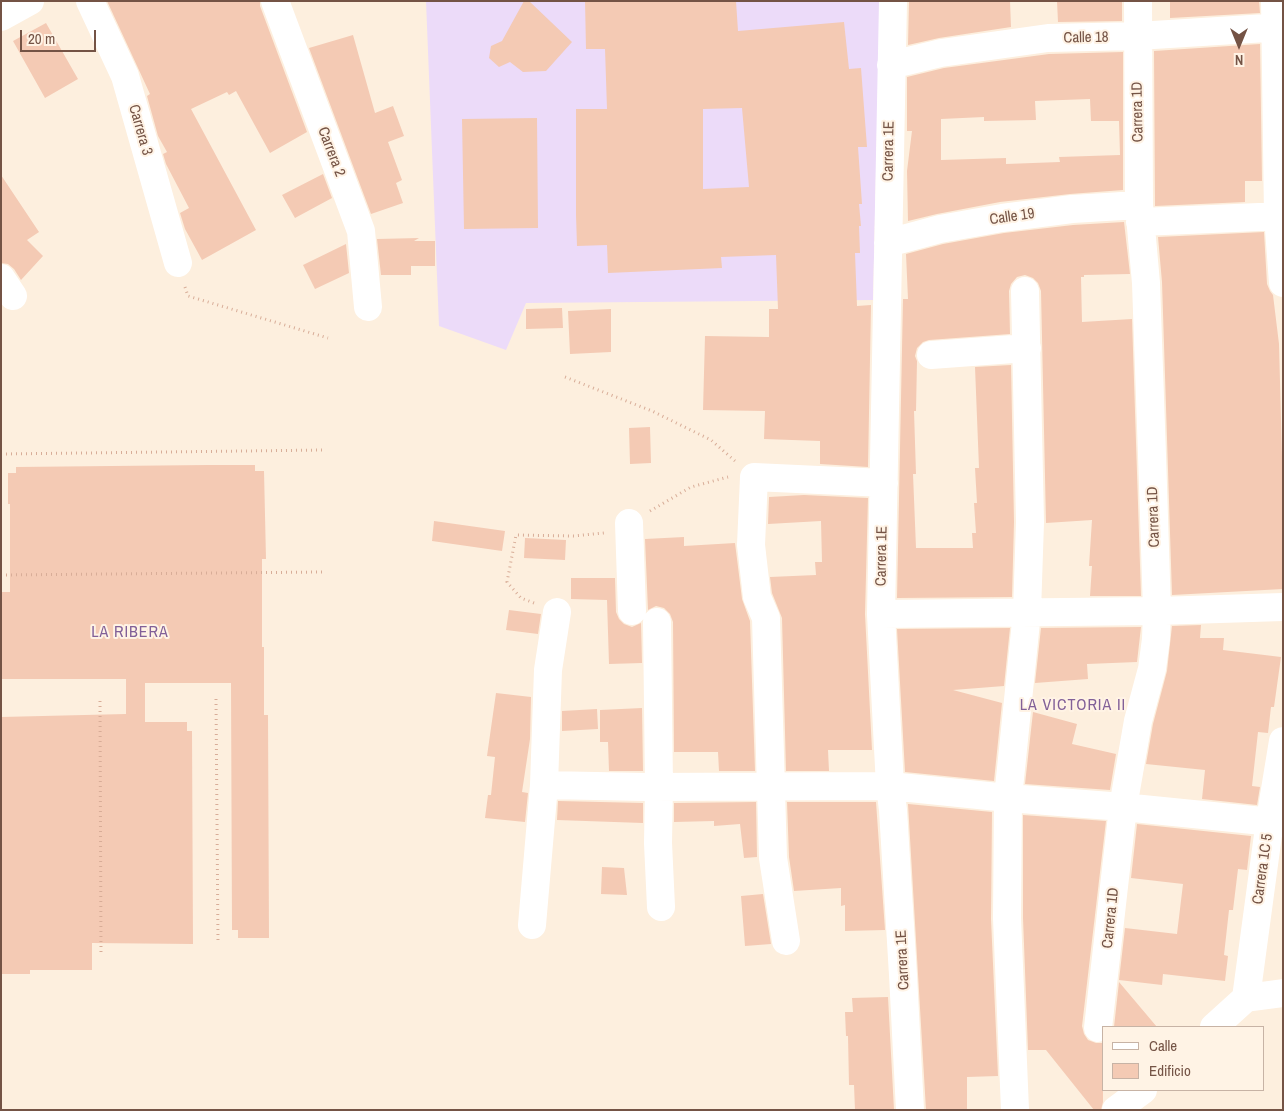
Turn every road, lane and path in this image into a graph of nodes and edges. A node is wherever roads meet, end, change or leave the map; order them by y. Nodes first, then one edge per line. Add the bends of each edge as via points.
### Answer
1 (30, 1) edge
2 (90, 1) edge
3 (275, 1) edge
4 (892, 1) edge
5 (1138, 1) edge
6 (1, 17) edge
7 (1277, 19) edge
8 (1137, 36) junction
9 (890, 65) junction
10 (1140, 214) junction
11 (1280, 216) edge
12 (888, 242) junction
13 (178, 263) joint
14 (1283, 283) edge
15 (1025, 291) dead end
16 (368, 307) dead end
17 (328, 338) dead end
18 (1027, 348) junction
19 (932, 355) dead end
20 (565, 377) dead end
21 (326, 450) dead end
22 (1, 454) edge
23 (754, 478) junction
24 (884, 483) junction
25 (629, 523) dead end
26 (324, 572) dead end
27 (1, 575) edge
28 (1283, 607) edge
29 (632, 611) dead end
30 (1157, 611) junction
31 (557, 612) dead end
32 (1027, 612) junction
33 (881, 614) junction
34 (658, 622) dead end
35 (216, 699) dead end
36 (100, 701) dead end
37 (1283, 741) edge
38 (544, 785) junction
39 (771, 786) junction
40 (890, 786) junction
41 (659, 787) junction
42 (1008, 798) junction
43 (1123, 807) junction
44 (1276, 821) edge
45 (661, 907) dead end
46 (532, 925) dead end
47 (786, 941) dead end
48 (218, 942) dead end
49 (101, 956) dead end
50 (1283, 993) edge
51 (1246, 998) junction
52 (1215, 1026) edge
53 (1098, 1028) dead end
54 (1142, 1091) edge
55 (910, 1110) edge
56 (1015, 1110) edge
57 (1116, 1110) edge

1 - 6 street
2 - 13 street, Carrera 3 via 125,76
3 - 16 street, Carrera 2 via 361,231
4 - 9 street, Carrera 1E
5 - 8 street, Carrera 1D
7 - 8 street, Calle 18
7 - 11 street
8 - 9 street, Calle 18 via 1048,38 941,53
8 - 10 street, Carrera 1D
9 - 12 street, Carrera 1E
10 - 11 street, Calle 19
10 - 12 street, Calle 19 via 1072,209 940,229
10 - 30 street, Carrera 1D via 1146,283
11 - 14 street
12 - 24 street, Carrera 1E
13 - 17 path via 188,296
15 - 18 street
18 - 19 street
18 - 32 street via 1030,522
20 - 23 path via 652,411 711,440
21 - 22 path
23 - 24 street
23 - 39 street via 752,545 757,598 766,618
24 - 33 street, Carrera 1E
25 - 29 street
26 - 27 path
28 - 30 street
30 - 32 street
30 - 43 street, Carrera 1D via 1152,669 1138,721
31 - 38 street via 548,670
32 - 33 street
32 - 42 street
33 - 40 street, Carrera 1E
34 - 41 street
35 - 48 path
36 - 49 path
37 - 44 street, Carrera 1C 5
38 - 41 street
38 - 46 street
39 - 40 street
39 - 41 street
39 - 47 street via 773,858
40 - 42 street
40 - 55 street, Carrera 1E via 894,810
41 - 45 street
42 - 43 street
42 - 56 street via 1008,918
43 - 44 street
43 - 53 street, Carrera 1D
44 - 51 street, Carrera 1C 5
50 - 51 street
51 - 52 street
54 - 57 street

